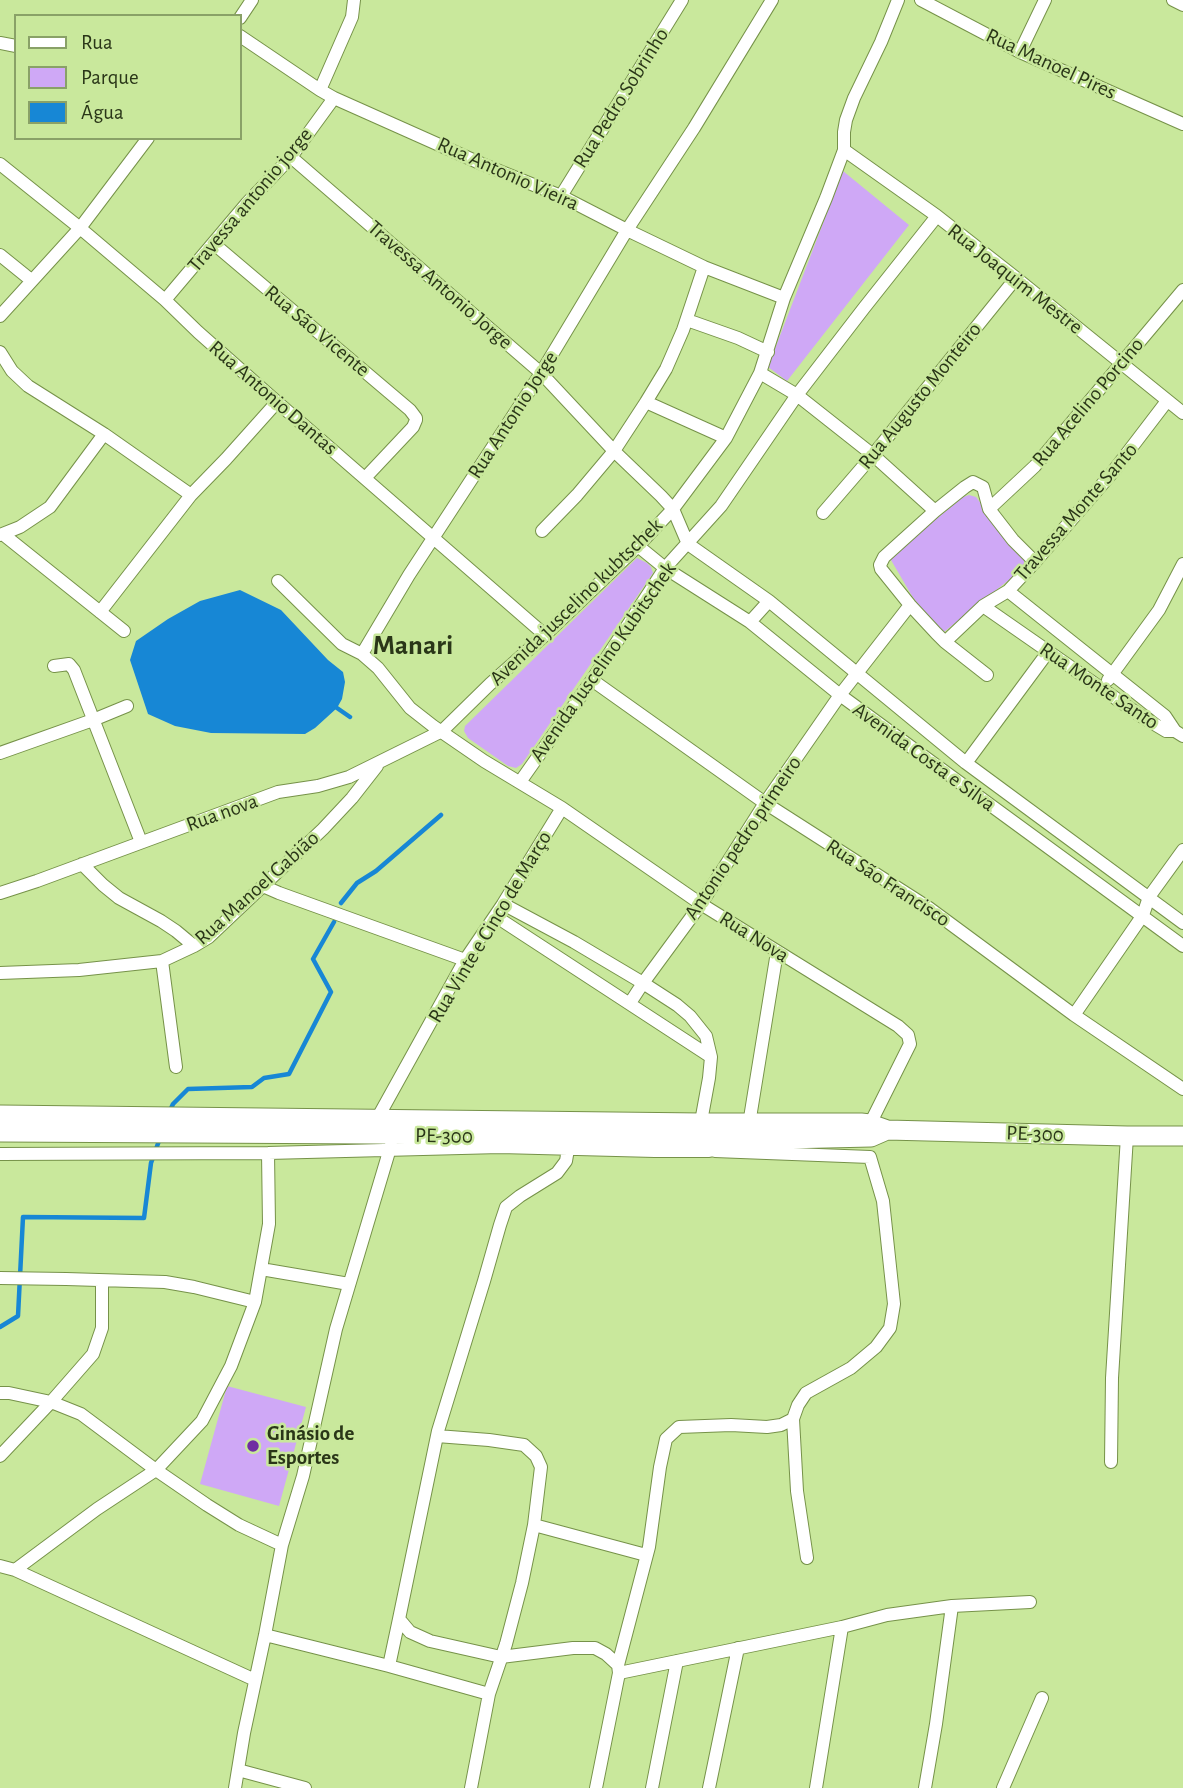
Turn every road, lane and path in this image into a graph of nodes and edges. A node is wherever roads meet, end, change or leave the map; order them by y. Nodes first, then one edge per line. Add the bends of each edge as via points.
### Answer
1 (252, 0) edge
2 (354, 0) edge
3 (682, 0) edge
4 (772, 0) edge
5 (898, 0) edge
6 (921, 0) edge
7 (1045, 0) edge
8 (1173, 0) edge
9 (1183, 5) edge
10 (242, 15) edge
11 (242, 37) edge
12 (1020, 52) junction
13 (320, 90) junction
14 (334, 98) junction
15 (1183, 124) edge
16 (146, 140) edge
17 (844, 150) junction
18 (291, 156) junction
19 (0, 164) edge
20 (561, 196) junction
21 (937, 216) junction
22 (80, 228) junction
23 (627, 230) junction
24 (214, 244) junction
25 (0, 255) edge
26 (704, 267) junction
27 (1016, 278) junction
28 (31, 280) junction
29 (1183, 290) edge
30 (784, 298) junction
31 (165, 300) junction
32 (0, 316) edge
33 (687, 320) junction
34 (0, 352) edge
35 (768, 352) junction
36 (1121, 363) junction
37 (541, 373) junction
38 (760, 373) junction
39 (797, 396) junction
40 (276, 401) junction
41 (1167, 401) junction
42 (646, 402) junction
43 (1183, 413) edge
44 (104, 434) junction
45 (726, 438) junction
46 (614, 451) junction
47 (873, 455) junction
48 (365, 478) junction
49 (191, 495) junction
50 (673, 509) junction
51 (989, 509) junction
52 (934, 511) junction
53 (824, 513) dead end
54 (542, 531) dead end
55 (2, 535) edge
56 (433, 537) junction
57 (688, 544) junction
58 (638, 546) junction
59 (1035, 562) junction
60 (1183, 564) edge
61 (665, 568) junction
62 (278, 581) dead end
63 (1007, 590) junction
64 (769, 601) junction
65 (910, 605) junction
66 (983, 606) junction
67 (100, 612) junction
68 (750, 622) junction
69 (124, 631) dead end
70 (545, 635) junction
71 (945, 642) junction
72 (1048, 652) junction
73 (362, 654) junction
74 (54, 666) dead end
75 (856, 673) junction
76 (1113, 673) junction
77 (987, 675) dead end
78 (592, 680) junction
79 (1102, 689) junction
80 (840, 695) junction
81 (127, 706) dead end
82 (93, 720) junction
83 (442, 731) junction
84 (1179, 734) edge
85 (0, 753) edge
86 (380, 763) junction
87 (966, 764) junction
88 (520, 782) junction
89 (765, 803) junction
90 (562, 808) junction
91 (142, 842) junction
92 (1183, 850) edge
93 (82, 864) junction
94 (263, 886) junction
95 (0, 893) edge
96 (1149, 897) junction
97 (503, 904) junction
98 (701, 904) junction
99 (1143, 915) junction
100 (495, 916) junction
101 (1183, 923) edge
102 (1183, 946) edge
103 (194, 947) junction
104 (777, 952) junction
105 (465, 960) junction
106 (162, 961) junction
107 (0, 974) edge
108 (643, 983) junction
109 (630, 1003) junction
110 (1074, 1015) junction
111 (711, 1057) junction
112 (176, 1067) dead end
113 (1183, 1089) edge
114 (0, 1115) edge
115 (879, 1127) junction
116 (0, 1132) edge
117 (753, 1132) junction
118 (384, 1135) junction
119 (1128, 1136) junction
120 (1183, 1136) edge
121 (702, 1138) junction
122 (568, 1149) junction
123 (268, 1153) junction
124 (0, 1154) edge
125 (261, 1269) junction
126 (0, 1278) edge
127 (102, 1281) junction
128 (349, 1284) junction
129 (255, 1302) junction
130 (0, 1393) edge
131 (51, 1402) junction
132 (793, 1419) junction
133 (437, 1436) junction
134 (0, 1456) edge
135 (1111, 1462) dead end
136 (156, 1470) junction
137 (534, 1525) junction
138 (282, 1545) junction
139 (646, 1555) junction
140 (807, 1558) dead end
141 (0, 1566) edge
142 (15, 1570) junction
143 (1030, 1602) dead end
144 (952, 1606) junction
145 (399, 1619) junction
146 (842, 1627) junction
147 (265, 1635) junction
148 (738, 1648) junction
149 (501, 1657) junction
150 (677, 1661) junction
151 (389, 1665) junction
152 (618, 1669) junction
153 (255, 1681) junction
154 (489, 1694) junction
155 (1042, 1698) dead end
156 (238, 1770) junction
157 (235, 1788) edge
158 (305, 1788) edge
159 (471, 1788) edge
160 (596, 1788) edge
161 (652, 1788) edge
162 (709, 1788) edge
163 (816, 1788) edge
164 (925, 1788) edge
165 (1003, 1788) edge

1 - 10 street
2 - 13 street via 352,17
3 - 20 street, Rua Pedro Sobrinho
4 - 23 street, Rua Antonio Jorge
5 - 17 street, Avenida juscelino kubtschek via 854,97
6 - 12 street, Rua Manoel Pires
7 - 12 street
8 - 9 street
11 - 13 street, Rua Antonio Vieira
12 - 15 street, Rua Manoel Pires
13 - 14 street, Rua Antonio Vieira
14 - 18 street, Travessa antonio jorge
14 - 20 street, Rua Antonio Vieira
16 - 22 street
17 - 21 street, Rua Joaquim Mestre
17 - 30 street, Avenida juscelino kubtschek
18 - 24 street, Travessa antonio jorge
18 - 37 street, Travessa Antonio Jorge
19 - 22 street, Rua Antonio Dantas
20 - 23 street, Rua Antonio Vieira
21 - 27 street, Rua Joaquim Mestre
21 - 39 street, Avenida Juscelino Kubitschek
22 - 28 street
22 - 31 street, Rua Antonio Dantas
23 - 26 street, Rua Antonio Vieira
23 - 37 street, Rua Antonio Jorge
24 - 31 street, Travessa antonio jorge
24 - 48 street, Rua São Vicente via 410,410 416,420 413,427
25 - 28 street
26 - 30 street, Rua Antonio Vieira
26 - 33 street
27 - 36 street, Rua Joaquim Mestre
27 - 47 street, Rua Augusto Monteiro
28 - 32 street
29 - 36 street, Rua Acelino Porcino
30 - 35 street, Avenida juscelino kubtschek
31 - 40 street, Rua Antonio Dantas
33 - 35 street
33 - 42 street
34 - 44 street via 28,386
35 - 38 street, Avenida juscelino kubtschek
36 - 41 street, Rua Joaquim Mestre
36 - 51 street, Rua Acelino Porcino via 1035,466
37 - 46 street, Travessa Antonio Jorge
37 - 56 street, Rua Antonio Jorge
38 - 39 street
38 - 45 street, Avenida juscelino kubtschek
39 - 47 street
39 - 57 street, Avenida Juscelino Kubitschek via 721,506
40 - 48 street, Rua Antonio Dantas
40 - 49 street
41 - 43 street, Rua Joaquim Mestre
41 - 59 street, Travessa Monte Santo
42 - 45 street
42 - 46 street
44 - 49 street
44 - 55 street via 50,507
45 - 50 street, Avenida juscelino kubtschek
46 - 50 street, Travessa Antonio Jorge
46 - 54 street
47 - 52 street
47 - 53 street, Rua Augusto Monteiro
48 - 56 street, Rua Antonio Dantas
49 - 67 street
50 - 57 street
50 - 58 street, Avenida juscelino kubtschek
51 - 52 street via 983,487 973,482
51 - 59 street
52 - 65 street via 880,565
55 - 67 street
56 - 70 street, Rua Antonio Dantas
56 - 73 street, Rua Antonio Jorge
57 - 61 street, Avenida Juscelino Kubitschek
57 - 64 street, Avenida Costa e Silva
58 - 61 street, Avenida Costa e Silva
58 - 70 street, Avenida juscelino kubtschek
59 - 63 street, Travessa Monte Santo
60 - 76 street via 1159,610
61 - 68 street, Avenida Costa e Silva
61 - 78 street, Avenida Juscelino Kubitschek
62 - 73 street via 342,644
63 - 66 street, Travessa Monte Santo
63 - 76 street, Rua Monte Santo
64 - 68 street
64 - 75 street, Avenida Costa e Silva
65 - 71 street
65 - 75 street, Antonio pedro primeiro
66 - 71 street, Travessa Monte Santo
66 - 72 street, Rua Monte Santo
67 - 69 street
68 - 80 street, Avenida Costa e Silva
70 - 83 street, Avenida juscelino kubtschek
71 - 77 street
72 - 79 street, Rua Monte Santo
72 - 87 street, Rua Monte Santo
73 - 83 street via 410,708
74 - 82 street via 71,665
75 - 80 street, Antonio pedro primeiro
75 - 87 street, Avenida Costa e Silva
76 - 79 street
76 - 84 street, Rua Monte Santo via 1165,716
78 - 88 street, Avenida Juscelino Kubitschek
78 - 89 street, Rua São Francisco
79 - 84 street, Rua Monte Santo via 1166,731
80 - 89 street, Antonio pedro primeiro
80 - 99 street, Avenida Costa e Silva
81 - 82 street
82 - 85 street
82 - 91 street
83 - 86 street, Rua nova
83 - 88 street
86 - 91 street, Rua nova via 335,782 278,792
86 - 94 street, Rua Manoel Gabião via 338,814
87 - 96 street, Avenida Costa e Silva
88 - 90 street, Rua Nova
89 - 98 street, Antonio pedro primeiro
89 - 110 street, Rua São Francisco via 929,908
90 - 97 street, Rua Vinte e Cinco de Março
90 - 98 street, Rua Nova
91 - 93 street, Rua nova
92 - 96 street
93 - 95 street, Rua nova
93 - 103 street via 118,898 168,926
94 - 103 street, Rua Manoel Gabião
94 - 105 street, Rua Vinte e Cinco de Março
96 - 99 street
96 - 101 street, Avenida Costa e Silva
97 - 100 street, Rua Vinte e Cinco de Março
97 - 108 street
98 - 104 street, Rua Nova
98 - 108 street, Antonio pedro primeiro
99 - 102 street, Avenida Costa e Silva
99 - 110 street
100 - 105 street, Rua Vinte e Cinco de Março
100 - 109 street
103 - 106 street, Rua Manoel Gabião
104 - 115 street, Rua Nova via 908,1035 910,1044
104 - 117 street
105 - 118 street, Rua Vinte e Cinco de Março
106 - 107 street, Rua Manoel Gabião
106 - 112 street
108 - 109 street, Antonio pedro primeiro
108 - 111 street via 690,1016 706,1036
109 - 111 street
110 - 113 street, Rua São Francisco
111 - 121 street
114 - 118 main road, PE-300 / PE-300
115 - 117 main road, PE-300 / PE-300
115 - 119 main road, PE-300 / PE-300
116 - 118 main road, PE-300 / PE-300
117 - 121 main road, PE-300 / PE-300
117 - 121 street via 730,1148
118 - 121 main road, PE-300 / PE-300
118 - 122 street
118 - 123 street
118 - 128 street, Rua Vinte e Cinco de Março
119 - 120 main road, PE-300 / PE-300
119 - 135 street
121 - 122 street
121 - 132 street via 870,1157 883,1201 890,1253 894,1304 890,1328 851,1368 806,1393
122 - 133 street via 557,1174 506,1207
123 - 124 street
123 - 125 street via 269,1224
125 - 128 street
125 - 129 street
126 - 127 street
127 - 129 street via 165,1282
127 - 131 street via 99,1342
128 - 138 street, Rua Vinte e Cinco de Março
129 - 136 street via 231,1366 202,1421
130 - 131 street
131 - 134 street
131 - 136 street via 80,1414
132 - 139 street via 767,1427 679,1427 673,1431 666,1439
132 - 140 street
133 - 137 street via 524,1445 536,1456 541,1467
133 - 145 street
136 - 138 street via 239,1525
136 - 142 street
137 - 139 street
137 - 149 street
138 - 147 street, Rua Vinte e Cinco de Março
139 - 152 street
141 - 142 street
142 - 153 street
143 - 144 street
144 - 146 street
144 - 164 street
145 - 149 street via 410,1632 430,1641
145 - 151 street
146 - 148 street
146 - 163 street
147 - 151 street
147 - 153 street, Rua Vinte e Cinco de Março
148 - 150 street
148 - 162 street
149 - 152 street via 595,1648
149 - 154 street
150 - 152 street
150 - 161 street
151 - 154 street
152 - 160 street
153 - 156 street, Rua Vinte e Cinco de Março
154 - 159 street
155 - 165 street
156 - 157 street, Rua Vinte e Cinco de Março
156 - 158 street

